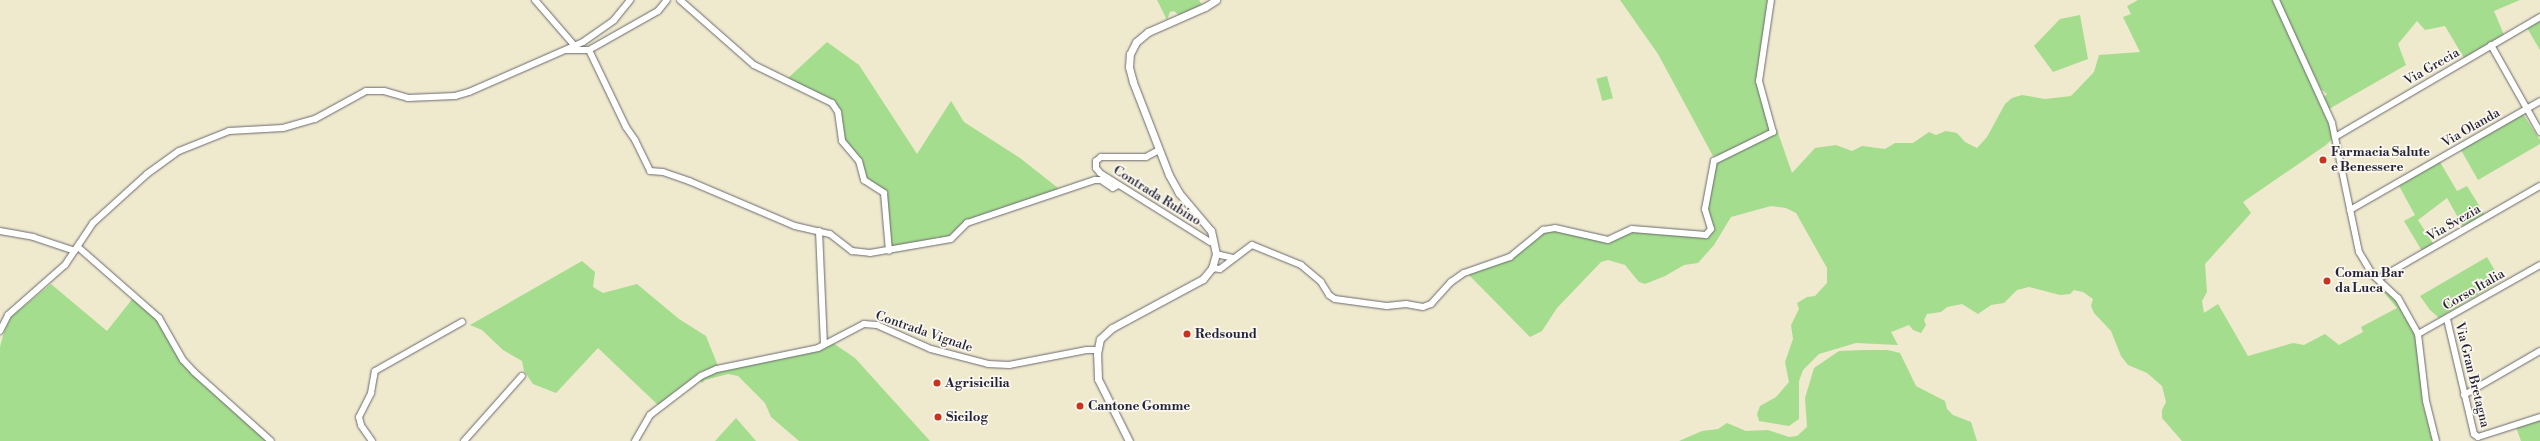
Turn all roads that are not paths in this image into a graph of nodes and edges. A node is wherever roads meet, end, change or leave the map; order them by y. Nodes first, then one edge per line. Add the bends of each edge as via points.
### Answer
1 (535, 0) edge
2 (630, 0) edge
3 (667, 0) edge
4 (680, 0) edge
5 (1216, 0) edge
6 (1771, 0) edge
7 (2276, 0) edge
8 (2540, 17) edge
9 (574, 45) junction
10 (2491, 45) junction
11 (564, 50) junction
12 (589, 50) junction
13 (2540, 101) edge
14 (2527, 109) junction
15 (2540, 132) edge
16 (2335, 137) junction
17 (1159, 150) junction
18 (1118, 185) junction
19 (2540, 186) edge
20 (2350, 210) junction
21 (0, 231) edge
22 (819, 231) junction
23 (1210, 242) dead end
24 (76, 249) junction
25 (889, 251) junction
26 (1216, 254) junction
27 (1233, 258) junction
28 (2540, 265) edge
29 (1212, 268) junction
30 (2378, 279) junction
31 (2447, 318) junction
32 (462, 322) dead end
33 (0, 331) edge
34 (2418, 334) junction
35 (824, 344) junction
36 (1098, 350) junction
37 (2540, 351) edge
38 (522, 376) dead end
39 (2464, 395) junction
40 (2540, 417) edge
41 (271, 441) edge
42 (372, 441) edge
43 (464, 441) edge
44 (635, 441) edge
45 (1129, 441) edge
46 (2436, 441) edge

1 - 9 street
2 - 9 street via 608,26
3 - 12 street via 658,11
4 - 25 street via 754,65 832,103 838,112 842,141 859,161 864,180 884,193
5 - 17 main road via 1148,32 1136,42 1130,54 1130,74
6 - 27 street via 1759,81 1773,132 1714,161 1705,209 1711,229 1706,236 1632,229 1608,240 1555,228 1543,230 1510,257 1464,272 1431,304 1423,308 1406,304 1387,306 1335,299 1329,295 1321,282 1301,265 1252,245
7 - 16 street via 2325,107
8 - 10 street, Via Grecia
9 - 11 street
10 - 14 street
10 - 16 street, Via Grecia
11 - 12 street
11 - 24 street via 455,96 408,98 384,91 366,91 316,119 283,128 229,131 214,136 178,152 147,174 93,223
12 - 22 street via 626,128 650,170 689,181 795,226
13 - 14 street, Via Olanda
14 - 15 street
14 - 20 street, Via Olanda
16 - 20 street
17 - 18 street, Contrada Rubino via 1146,157 1098,158 1096,168
17 - 26 main road via 1179,193 1211,231
18 - 23 street, Contrada Rubino
18 - 25 street via 1113,188 1101,180 1095,180 967,223 951,239
19 - 30 street, Via Svezia
20 - 30 street via 2360,252 2369,270
21 - 24 street
22 - 25 street via 830,234 852,251
22 - 35 street
24 - 33 street via 58,274 8,315
24 - 41 street via 159,318 183,360
26 - 27 street
26 - 29 main road
27 - 29 street via 1220,269
28 - 31 street, Corso Italia
29 - 36 main road via 1203,279 1107,331 1100,339
30 - 34 street via 2398,298
31 - 34 street, Corso Italia
31 - 39 street, Via Gran Bretagna
32 - 42 street via 375,371 371,393 359,417 360,424
34 - 46 street via 2426,401
35 - 36 street, Contrada Vignale via 856,327 869,324 890,330 931,349 988,364 1009,365
35 - 44 street, Contrada Vignale via 802,352 717,369 701,376 650,415
36 - 45 main road via 1098,379
37 - 39 street
38 - 43 street
39 - 40 street, Via Gran Bretagna via 2476,436

